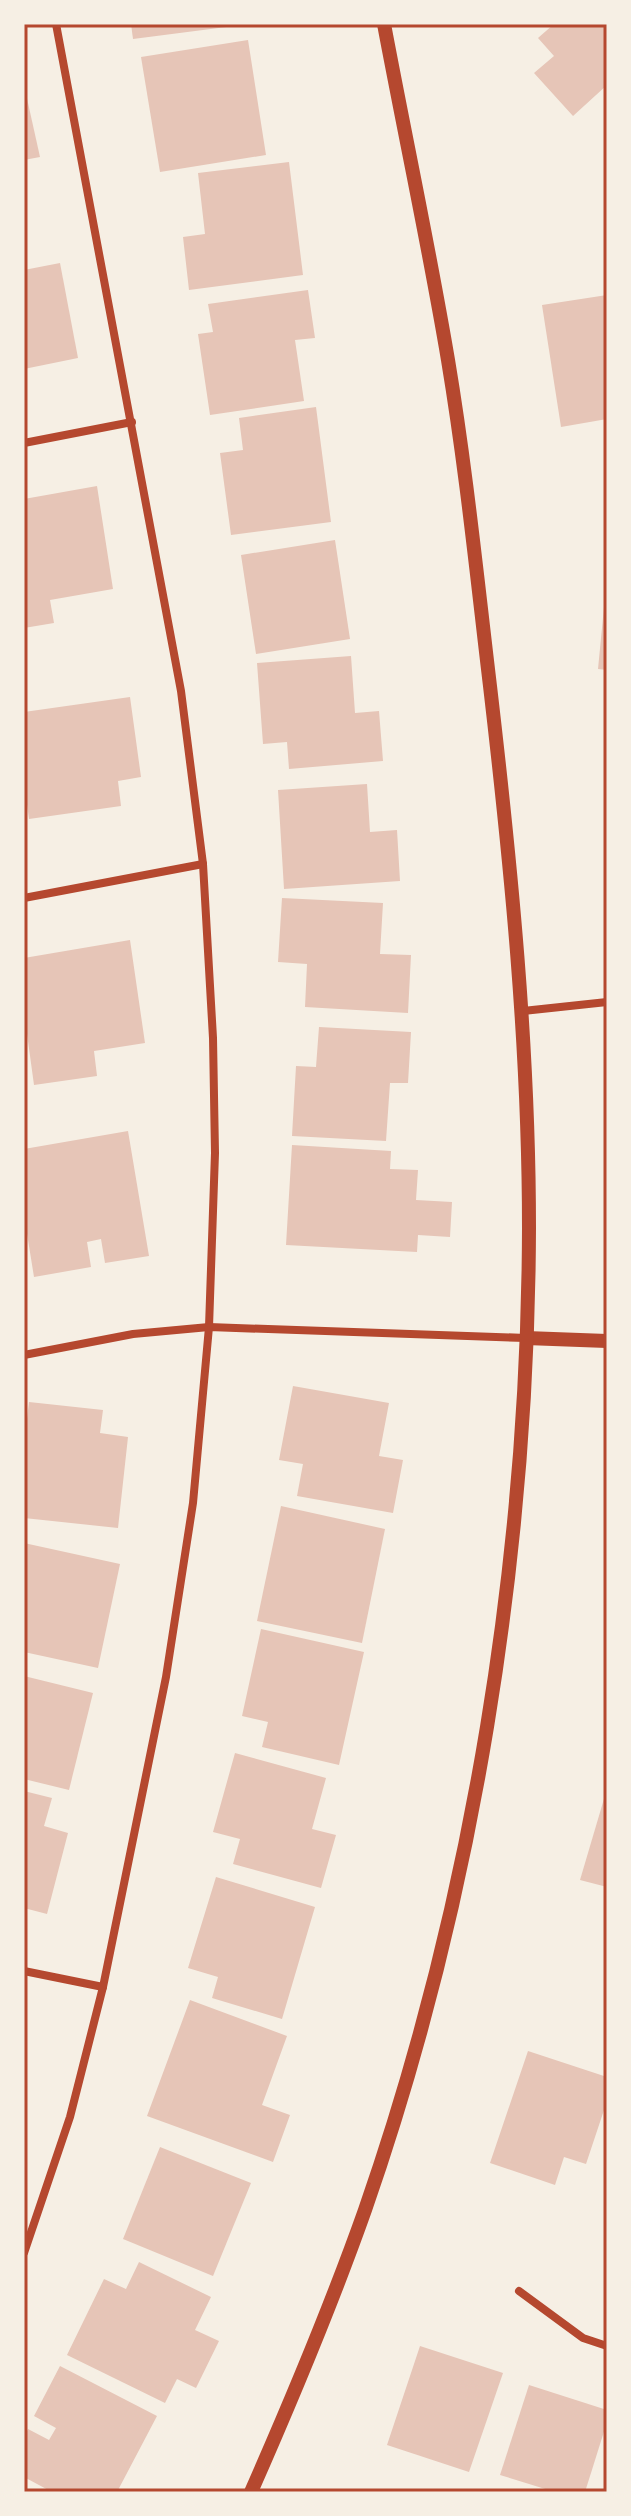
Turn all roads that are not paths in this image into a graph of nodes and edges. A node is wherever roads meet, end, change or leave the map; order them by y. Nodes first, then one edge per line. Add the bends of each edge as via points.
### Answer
1 (56, 24) edge
2 (384, 24) edge
3 (132, 422) junction
4 (24, 443) edge
5 (203, 864) junction
6 (24, 898) edge
7 (607, 1002) edge
8 (523, 1011) junction
9 (209, 1327) junction
10 (526, 1338) junction
11 (607, 1341) edge
12 (24, 1355) edge
13 (24, 1971) edge
14 (103, 1987) junction
15 (24, 2253) edge
16 (519, 2291) dead end
17 (607, 2346) edge
18 (251, 2492) edge

1 - 3 street
2 - 8 street via 462,445
3 - 4 street
3 - 5 street via 181,691
5 - 6 street
5 - 9 street via 215,1153
7 - 8 street
8 - 10 street via 529,1228
9 - 10 street
9 - 12 street via 133,1334
9 - 14 street via 193,1503 166,1677
10 - 11 street
10 - 18 street via 498,1654 452,1905 404,2089 365,2210 297,2389
13 - 14 street
14 - 15 street via 70,2117
16 - 17 street via 583,2338

